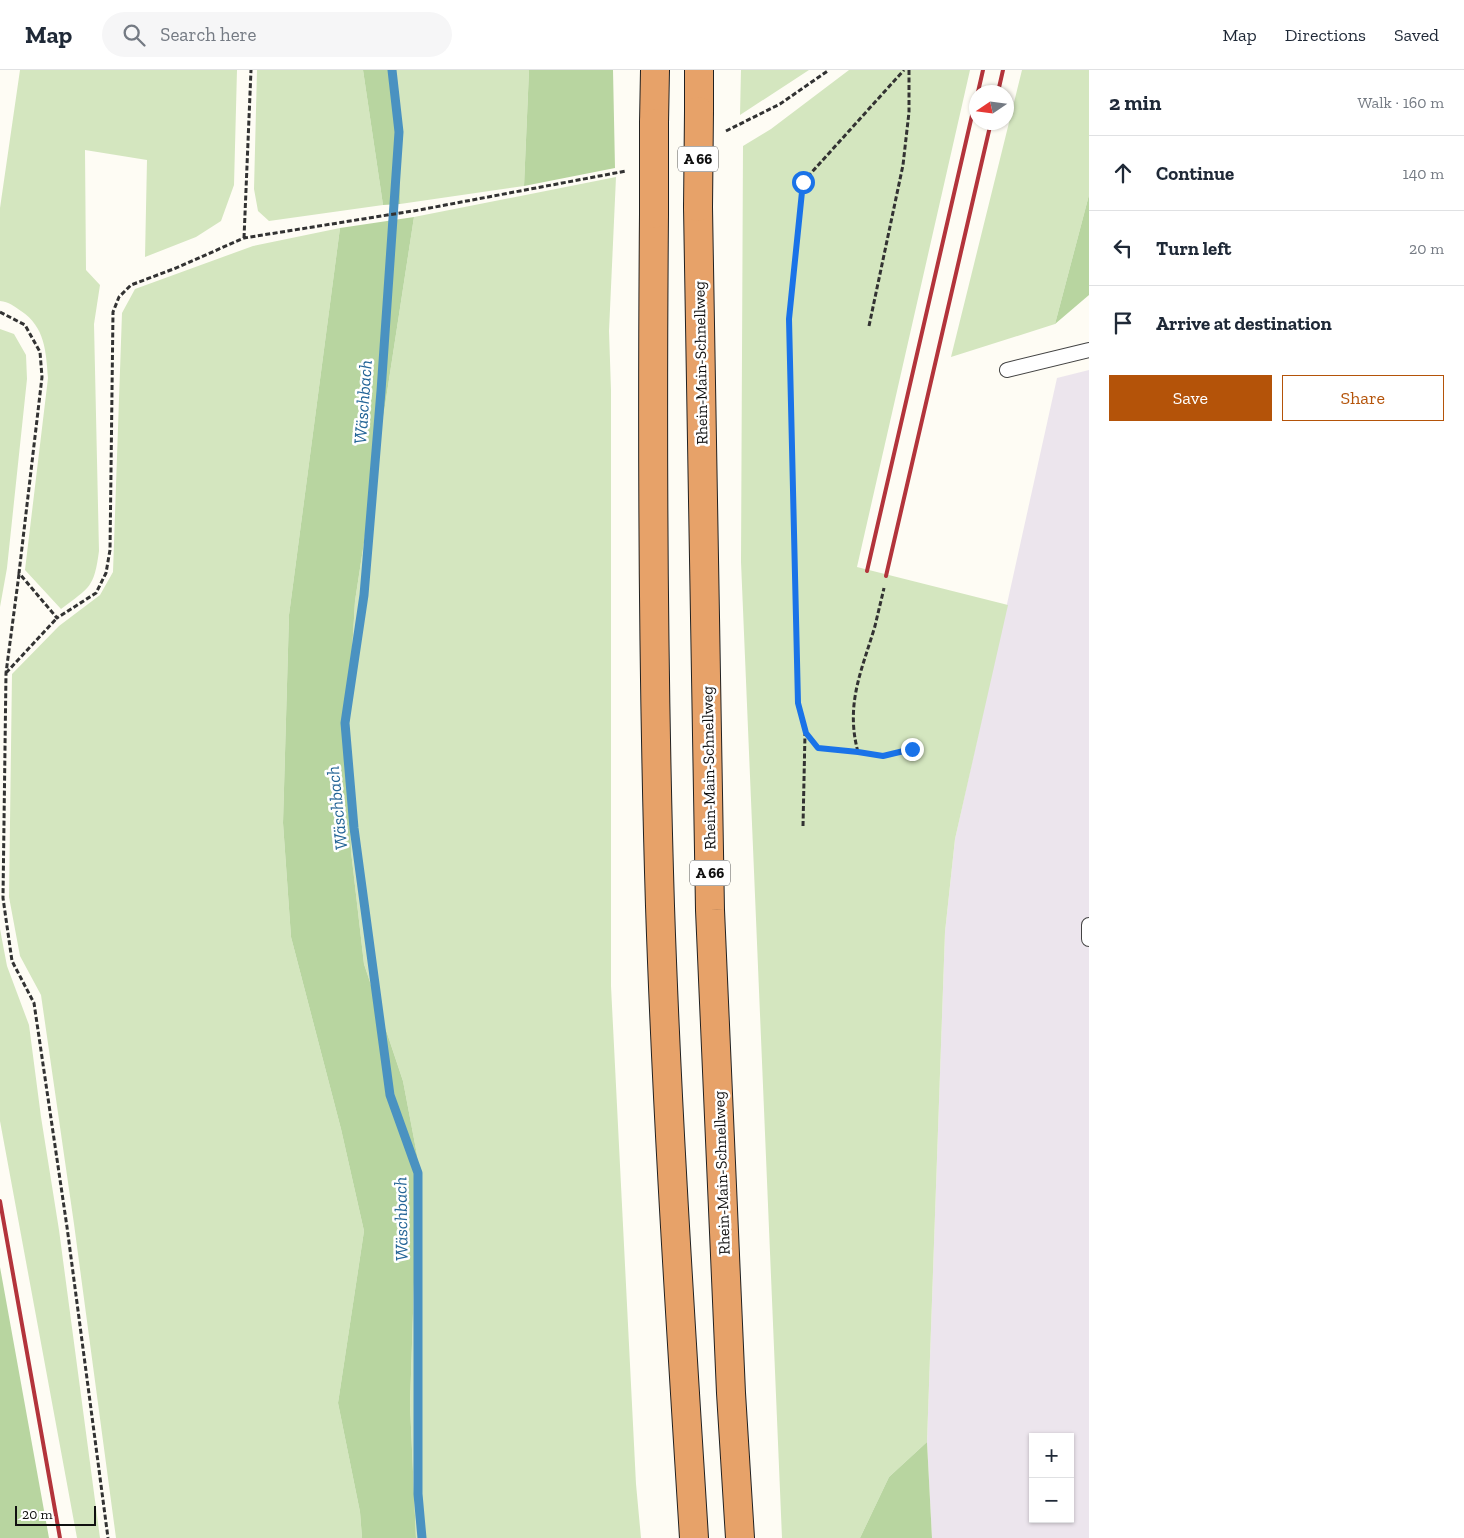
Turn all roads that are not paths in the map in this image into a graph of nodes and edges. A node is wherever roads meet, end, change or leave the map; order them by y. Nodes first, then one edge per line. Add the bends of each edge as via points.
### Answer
1 (655, 70) edge
2 (699, 70) edge
3 (1089, 350) edge
4 (1007, 370) dead end
5 (1089, 925) edge
6 (1089, 939) edge
7 (694, 1538) edge
8 (740, 1538) edge

1 - 7 highway, A 66, bridge via 653,538 660,908
2 - 8 highway, Rhein-Main-Schnellweg / A 66, bridge via 698,207 710,910
3 - 4 lane
5 - 6 lane

